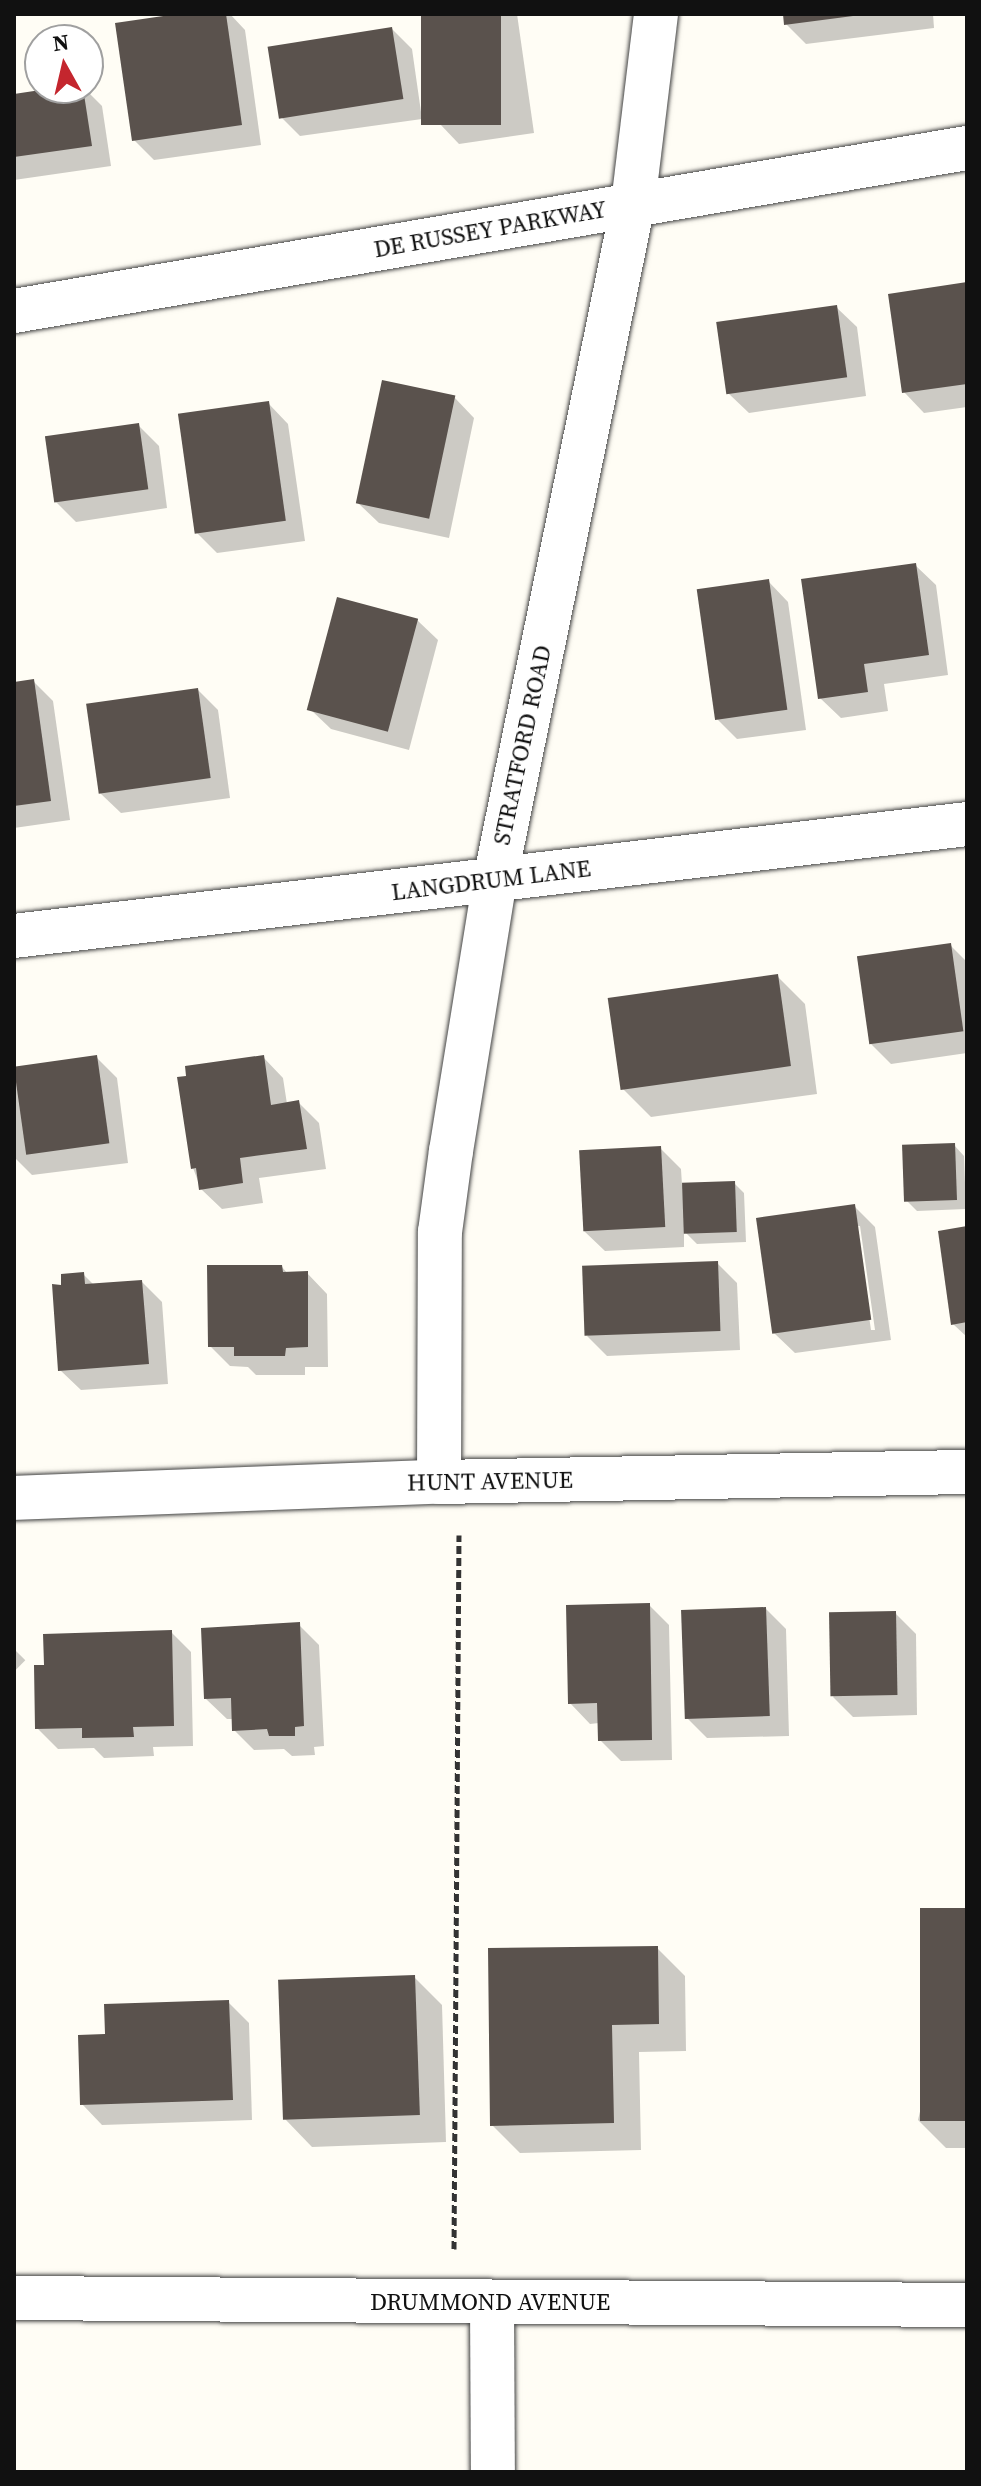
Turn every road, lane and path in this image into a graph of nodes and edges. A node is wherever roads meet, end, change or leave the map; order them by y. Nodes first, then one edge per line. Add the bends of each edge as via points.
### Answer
1 (656, 14) edge
2 (967, 148) edge
3 (633, 204) junction
4 (14, 311) edge
5 (967, 824) edge
6 (495, 880) junction
7 (14, 936) edge
8 (967, 1472) edge
9 (449, 1482) junction
10 (14, 1498) edge
11 (454, 2254) dead end
12 (14, 2298) edge
13 (492, 2303) junction
14 (967, 2305) edge
15 (493, 2472) edge

1 - 3 street, STRATFORD ROAD
2 - 3 street, DE RUSSEY PARKWAY
3 - 4 street, DE RUSSEY PARKWAY
3 - 6 street, STRATFORD ROAD
5 - 6 street, LANGDRUM LANE
6 - 7 street, LANGDRUM LANE
6 - 9 street, STRATFORD ROAD via 440,1232
8 - 9 street, HUNT AVENUE
9 - 10 street, HUNT AVENUE
9 - 11 path
12 - 13 street, DRUMMOND AVENUE
13 - 14 street, DRUMMOND AVENUE
13 - 15 street

